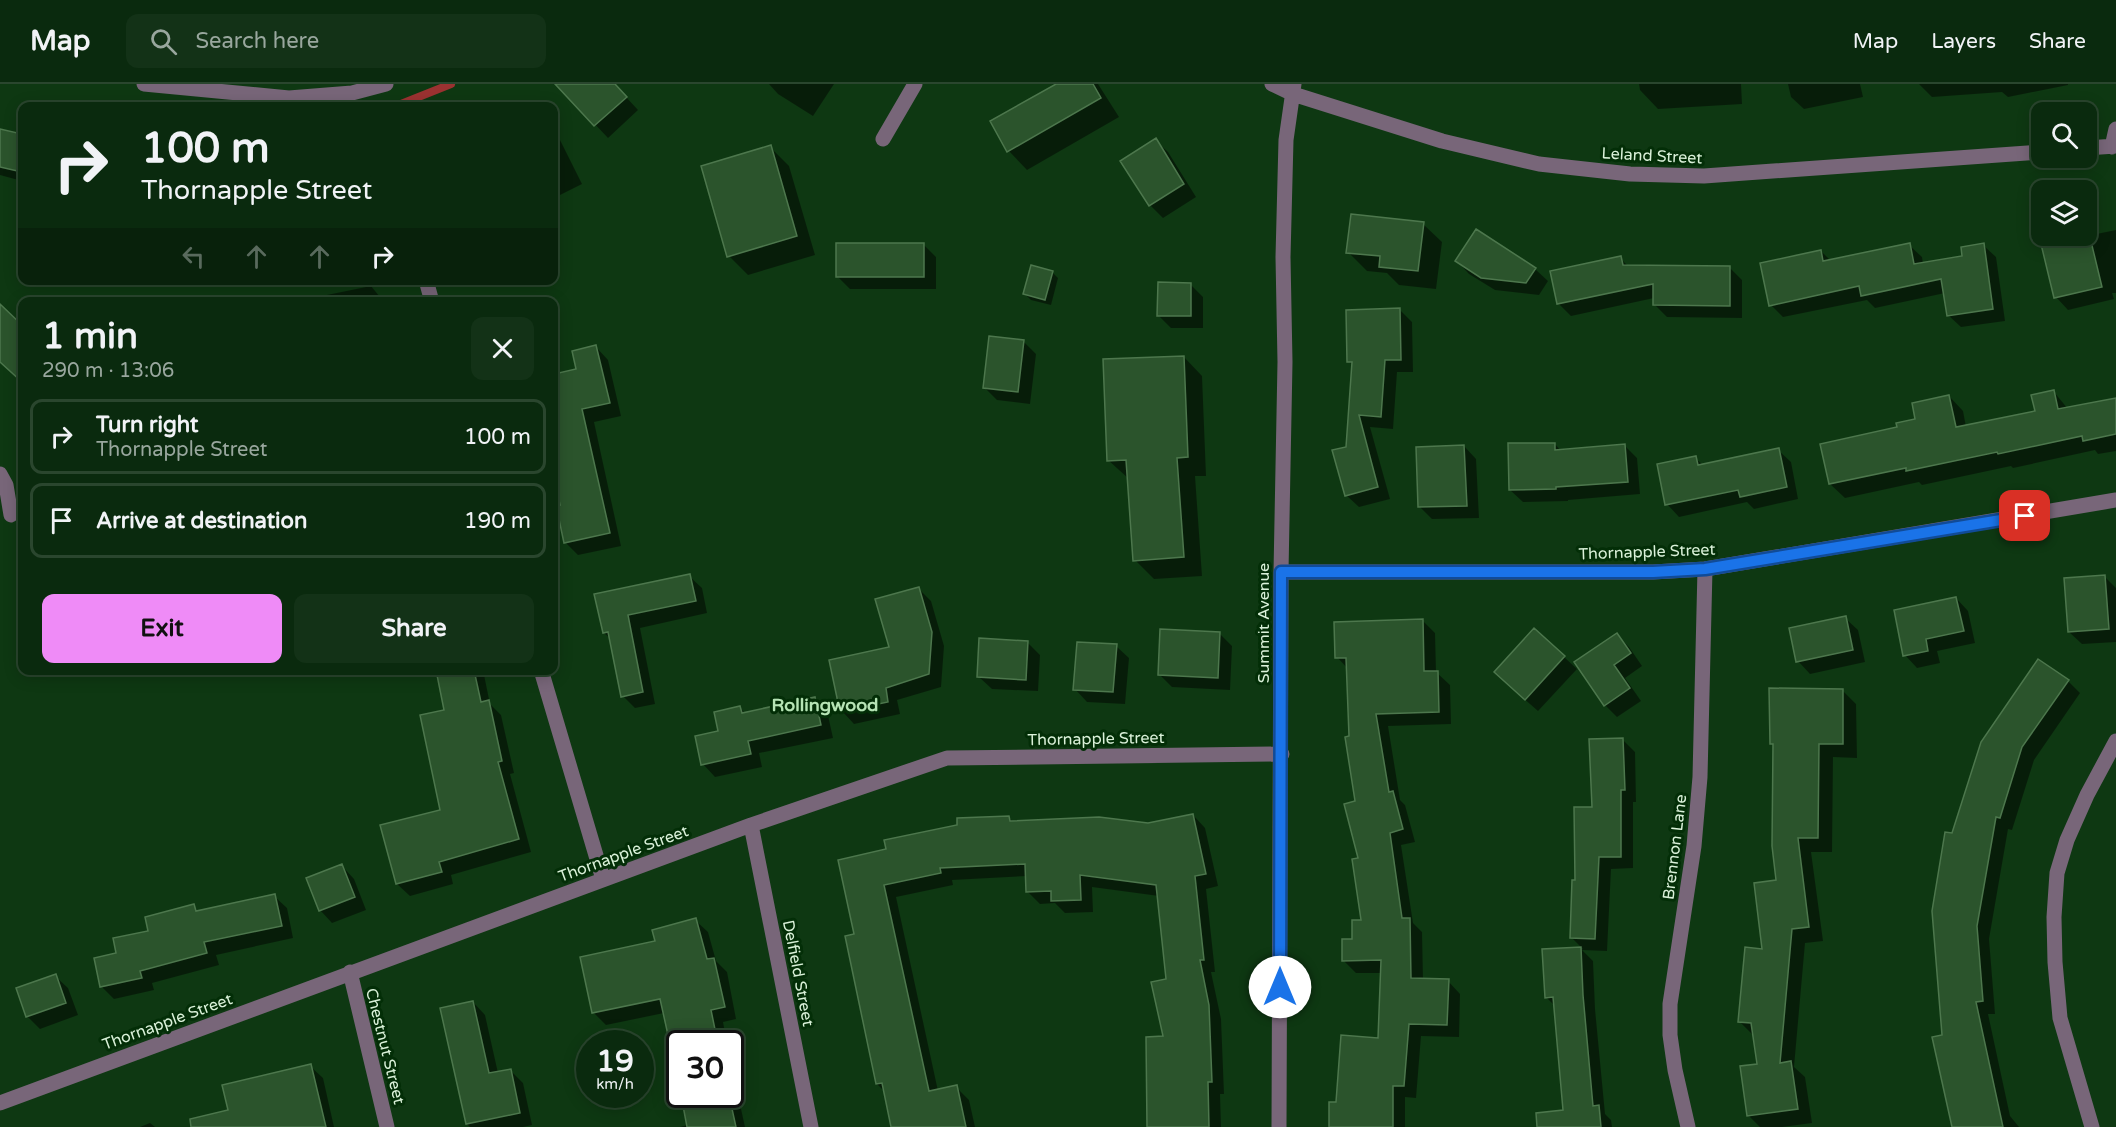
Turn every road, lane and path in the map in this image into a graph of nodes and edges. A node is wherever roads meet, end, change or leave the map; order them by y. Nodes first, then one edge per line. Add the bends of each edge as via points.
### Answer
1 (144, 84) edge
2 (386, 84) edge
3 (915, 84) edge
4 (1272, 84) edge
5 (1293, 89) edge
6 (2116, 129) edge
7 (883, 139) dead end
8 (2114, 146) edge
9 (2097, 147) edge
10 (2031, 153) edge
11 (0, 474) edge
12 (2116, 500) edge
13 (10, 515) dead end
14 (1705, 569) junction
15 (1281, 572) junction
16 (542, 675) edge
17 (2116, 741) edge
18 (1282, 754) junction
19 (751, 825) junction
20 (603, 879) junction
21 (350, 972) junction
22 (0, 1103) edge
23 (387, 1127) edge
24 (812, 1127) edge
25 (1279, 1127) edge
26 (1688, 1127) edge
27 (2092, 1127) edge

1 - 2 street via 288,98 352,93
3 - 7 street
4 - 5 street, Leland Street
5 - 10 street, Leland Street via 1442,141 1539,164 1630,174 1704,176
5 - 15 street, Summit Avenue via 1286,140 1283,257
6 - 8 street
8 - 9 street
11 - 13 street via 6,485
12 - 14 street, Thornapple Street
14 - 15 street, Thornapple Street
14 - 26 street, Brennon Lane via 1700,777 1694,846 1670,1004 1674,1070
15 - 18 street, Summit Avenue
16 - 20 street
17 - 27 street via 2067,840 2057,873 2054,917 2060,1018
18 - 19 street, Thornapple Street via 947,758
18 - 25 street, Summit Avenue
19 - 20 street, Thornapple Street
19 - 24 street, Delfield Street
20 - 21 street, Thornapple Street
21 - 22 street, Thornapple Street
21 - 23 street, Chestnut Street

